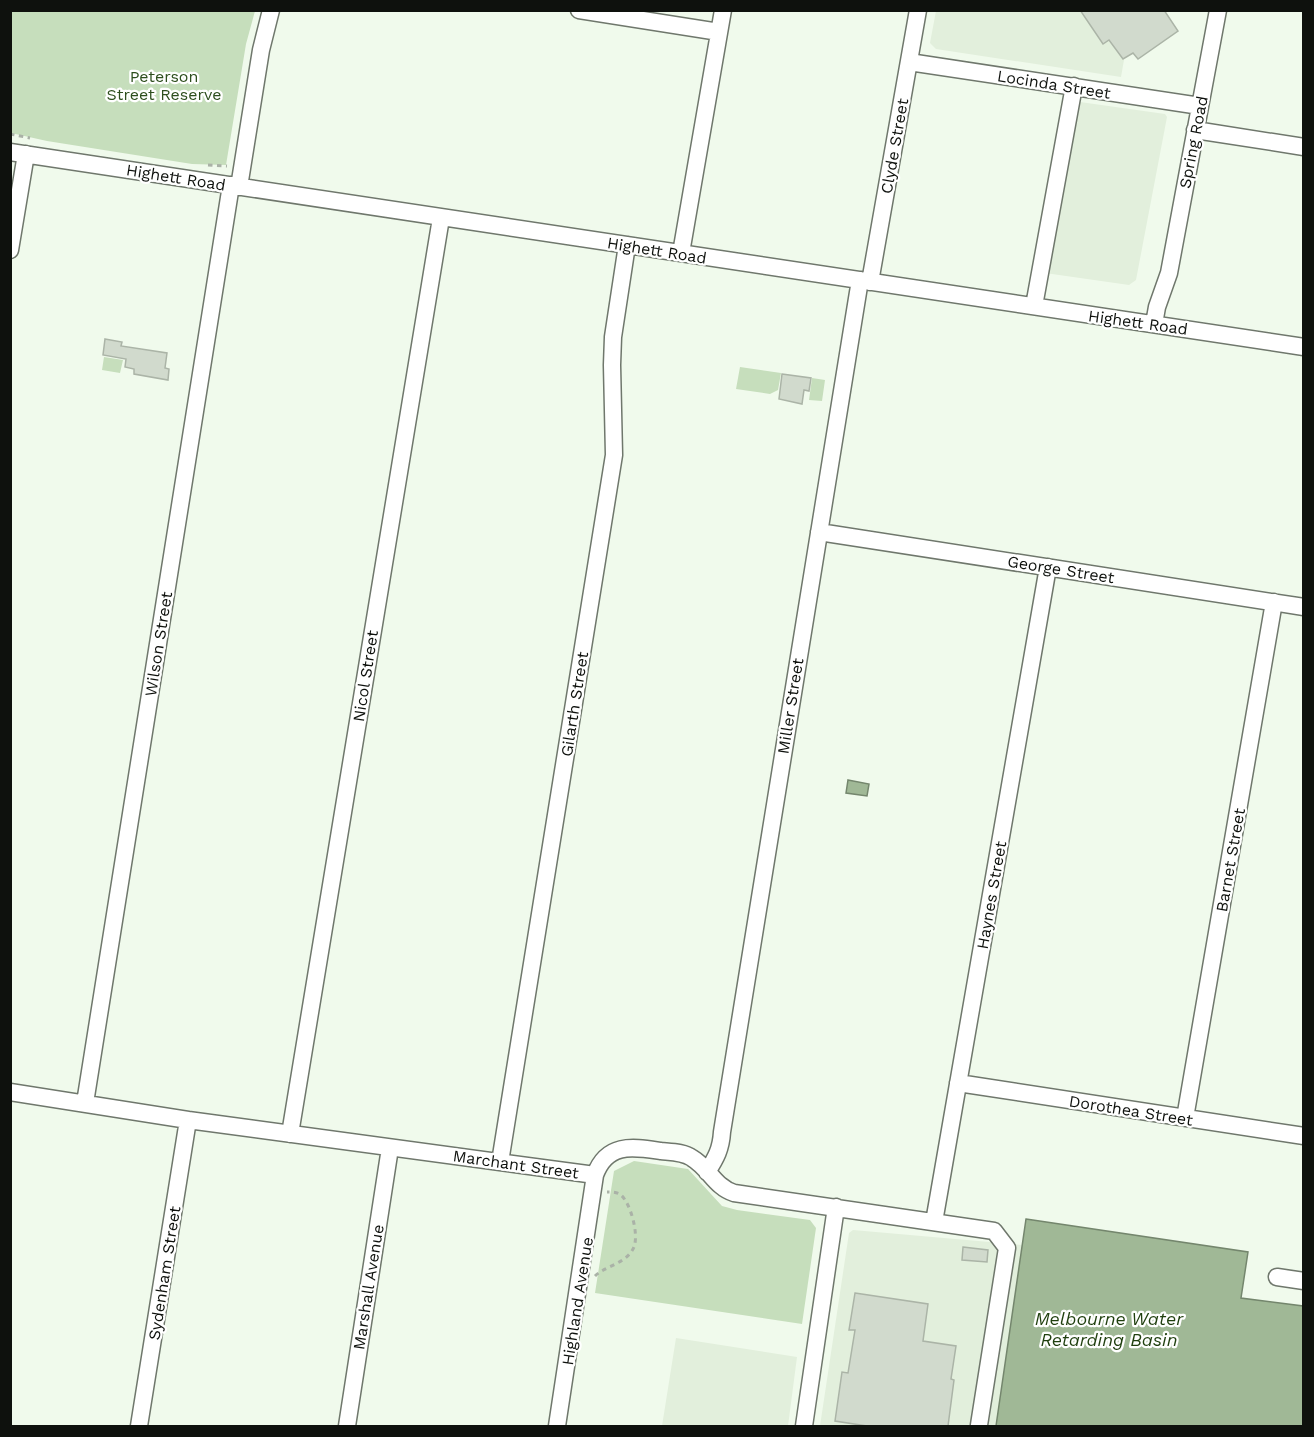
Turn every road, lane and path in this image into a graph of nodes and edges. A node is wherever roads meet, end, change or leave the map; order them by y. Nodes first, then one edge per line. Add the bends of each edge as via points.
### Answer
1 (271, 10) edge
2 (579, 10) edge
3 (723, 10) edge
4 (918, 10) edge
5 (1218, 10) edge
6 (719, 32) junction
7 (909, 62) junction
8 (1074, 87) junction
9 (1200, 106) junction
10 (1195, 130) junction
11 (1304, 147) edge
12 (18, 153) edge
13 (235, 186) junction
14 (441, 218) junction
15 (627, 245) junction
16 (10, 250) edge
17 (681, 253) junction
18 (865, 281) junction
19 (1034, 306) junction
20 (1160, 325) junction
21 (1304, 347) edge
22 (819, 531) junction
23 (1048, 567) junction
24 (1274, 602) junction
25 (1304, 607) edge
26 (958, 1083) junction
27 (10, 1092) edge
28 (85, 1103) junction
29 (1185, 1118) junction
30 (189, 1120) junction
31 (722, 1132) junction
32 (290, 1134) junction
33 (1304, 1136) edge
34 (390, 1148) junction
35 (693, 1158) junction
36 (500, 1162) junction
37 (707, 1172) junction
38 (594, 1183) junction
39 (836, 1208) junction
40 (934, 1222) junction
41 (596, 1274) dead end
42 (1277, 1277) dead end
43 (1304, 1281) edge
44 (979, 1425) dead end
45 (139, 1426) edge
46 (346, 1426) edge
47 (557, 1426) edge
48 (804, 1426) edge

1 - 13 street, Wilson Street
2 - 6 street
3 - 6 street
4 - 7 street, Clyde Street
5 - 9 street, Spring Road
6 - 17 street
7 - 8 street, Locinda Street
7 - 18 street, Clyde Street
8 - 9 street, Locinda Street
8 - 19 street
9 - 10 street, Spring Road
10 - 11 street
10 - 20 street, Spring Road via 1168,273 1170,292
12 - 13 street, Highett Road
12 - 16 street
13 - 14 street, Highett Road
13 - 28 street, Wilson Street
14 - 15 street, Highett Road
14 - 32 street, Nicol Street
15 - 17 street, Highett Road
15 - 36 street, Gilarth Street via 613,337 614,454
17 - 18 street, Highett Road
18 - 19 street, Highett Road
18 - 22 street, Miller Street
19 - 20 street, Highett Road
20 - 21 street, Highett Road
22 - 23 street, George Street
22 - 31 street, Miller Street
23 - 24 street, George Street
23 - 26 street, Haynes Street
24 - 25 street, George Street
24 - 29 street, Barnet Street
26 - 29 street, Dorothea Street
26 - 40 street, Haynes Street
27 - 28 street, Marchant Street
28 - 30 street, Marchant Street
29 - 33 street, Dorothea Street
30 - 32 street, Marchant Street
30 - 45 street, Sydenham Street
31 - 35 street
31 - 37 street, Miller Street via 722,1144
32 - 34 street, Marchant Street
34 - 36 street, Marchant Street
34 - 46 street, Marshall Avenue
35 - 37 street
35 - 38 street, Marchant Street via 625,1148 607,1156 598,1167
36 - 38 street, Marchant Street
37 - 39 street via 719,1186 734,1193
38 - 41 path via 622,1197 633,1220 635,1239 633,1250 624,1259
38 - 47 street, Highland Avenue
39 - 40 street
39 - 48 street
40 - 44 street via 994,1231 1007,1248
42 - 43 street

